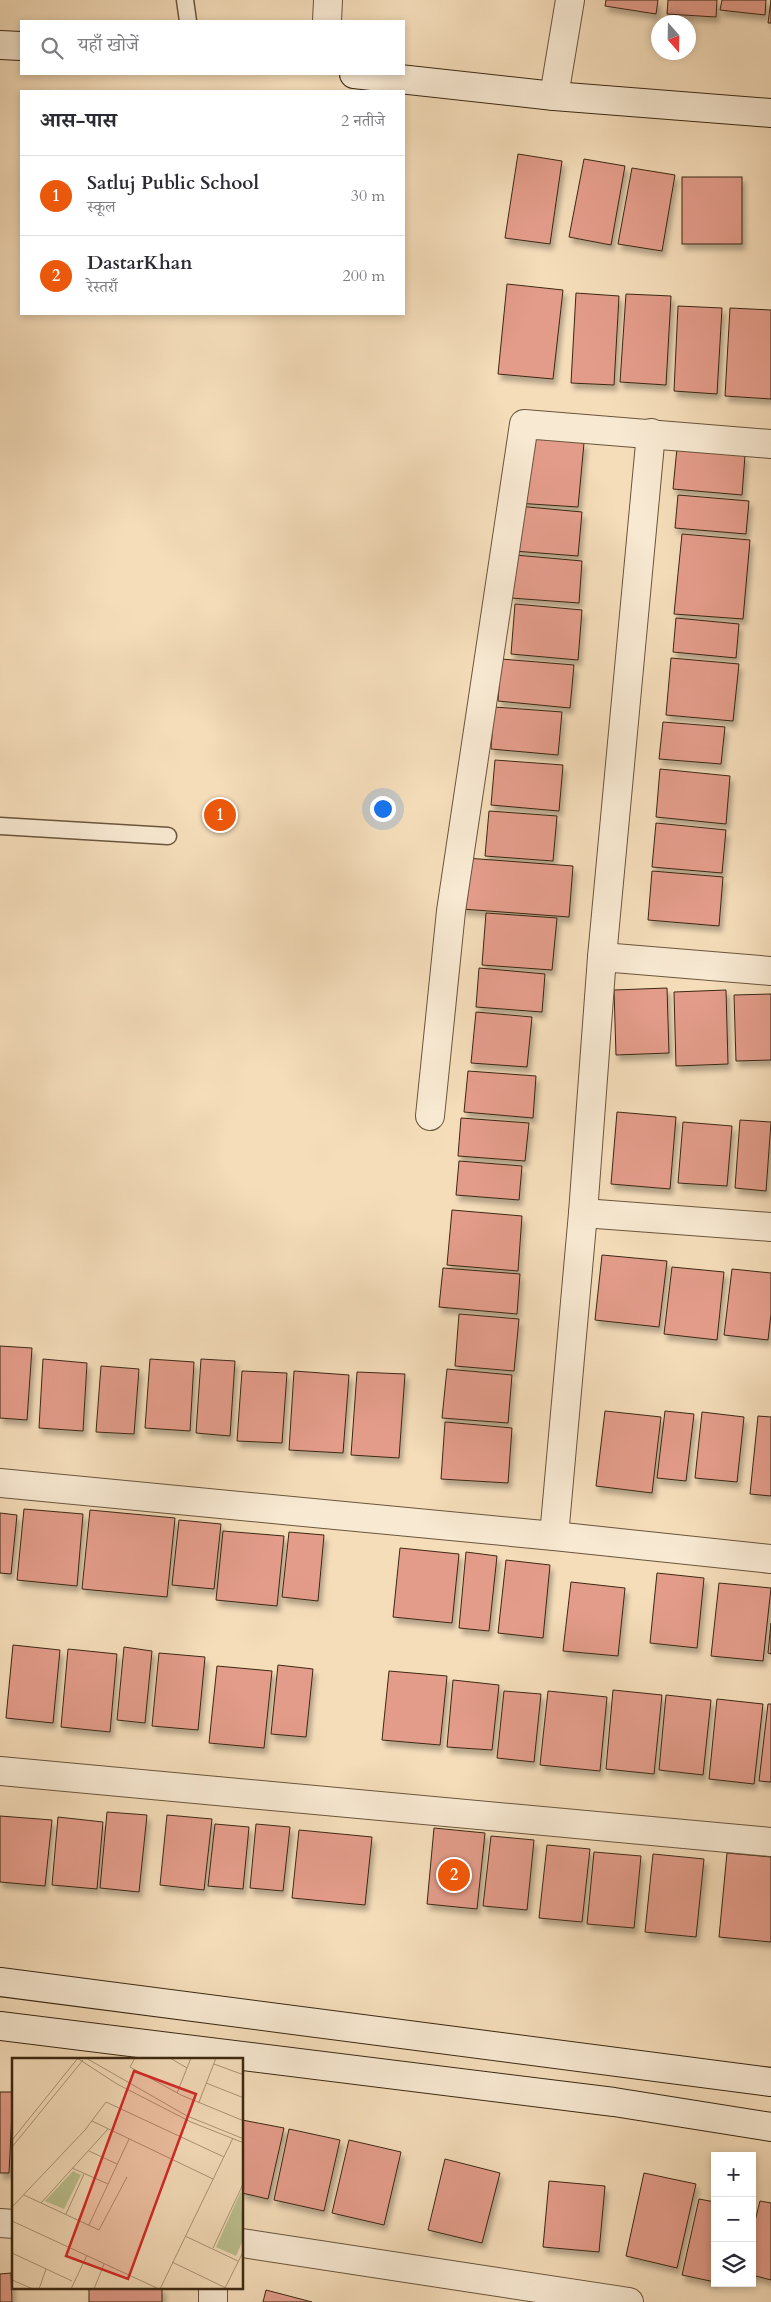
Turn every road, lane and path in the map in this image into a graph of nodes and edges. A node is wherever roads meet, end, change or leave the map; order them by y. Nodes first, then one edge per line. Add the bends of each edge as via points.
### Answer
1 (185, 0) edge
2 (328, 0) edge
3 (570, 0) edge
4 (188, 20) edge
5 (327, 20) edge
6 (0, 45) edge
7 (20, 46) edge
8 (363, 75) edge
9 (554, 96) junction
10 (771, 113) edge
11 (651, 433) junction
12 (771, 444) edge
13 (0, 826) edge
14 (168, 836) dead end
15 (602, 957) junction
16 (771, 971) edge
17 (430, 1116) dead end
18 (583, 1213) junction
19 (771, 1227) edge
20 (0, 1483) edge
21 (554, 1536) junction
22 (771, 1559) edge
23 (0, 1771) edge
24 (771, 1842) edge
25 (0, 1982) edge
26 (0, 2026) edge
27 (771, 2082) edge
28 (771, 2126) edge
29 (244, 2243) edge
30 (629, 2302) edge

1 - 4 lane
2 - 5 street
3 - 9 street
6 - 7 street
8 - 9 street
9 - 10 street
11 - 12 street
11 - 15 street
11 - 17 street via 524,424 452,911
13 - 14 lane
15 - 16 street
15 - 18 street
18 - 19 street
18 - 21 street
20 - 21 street
21 - 22 street
23 - 24 street
25 - 27 street
26 - 28 street via 614,2102
29 - 30 street

